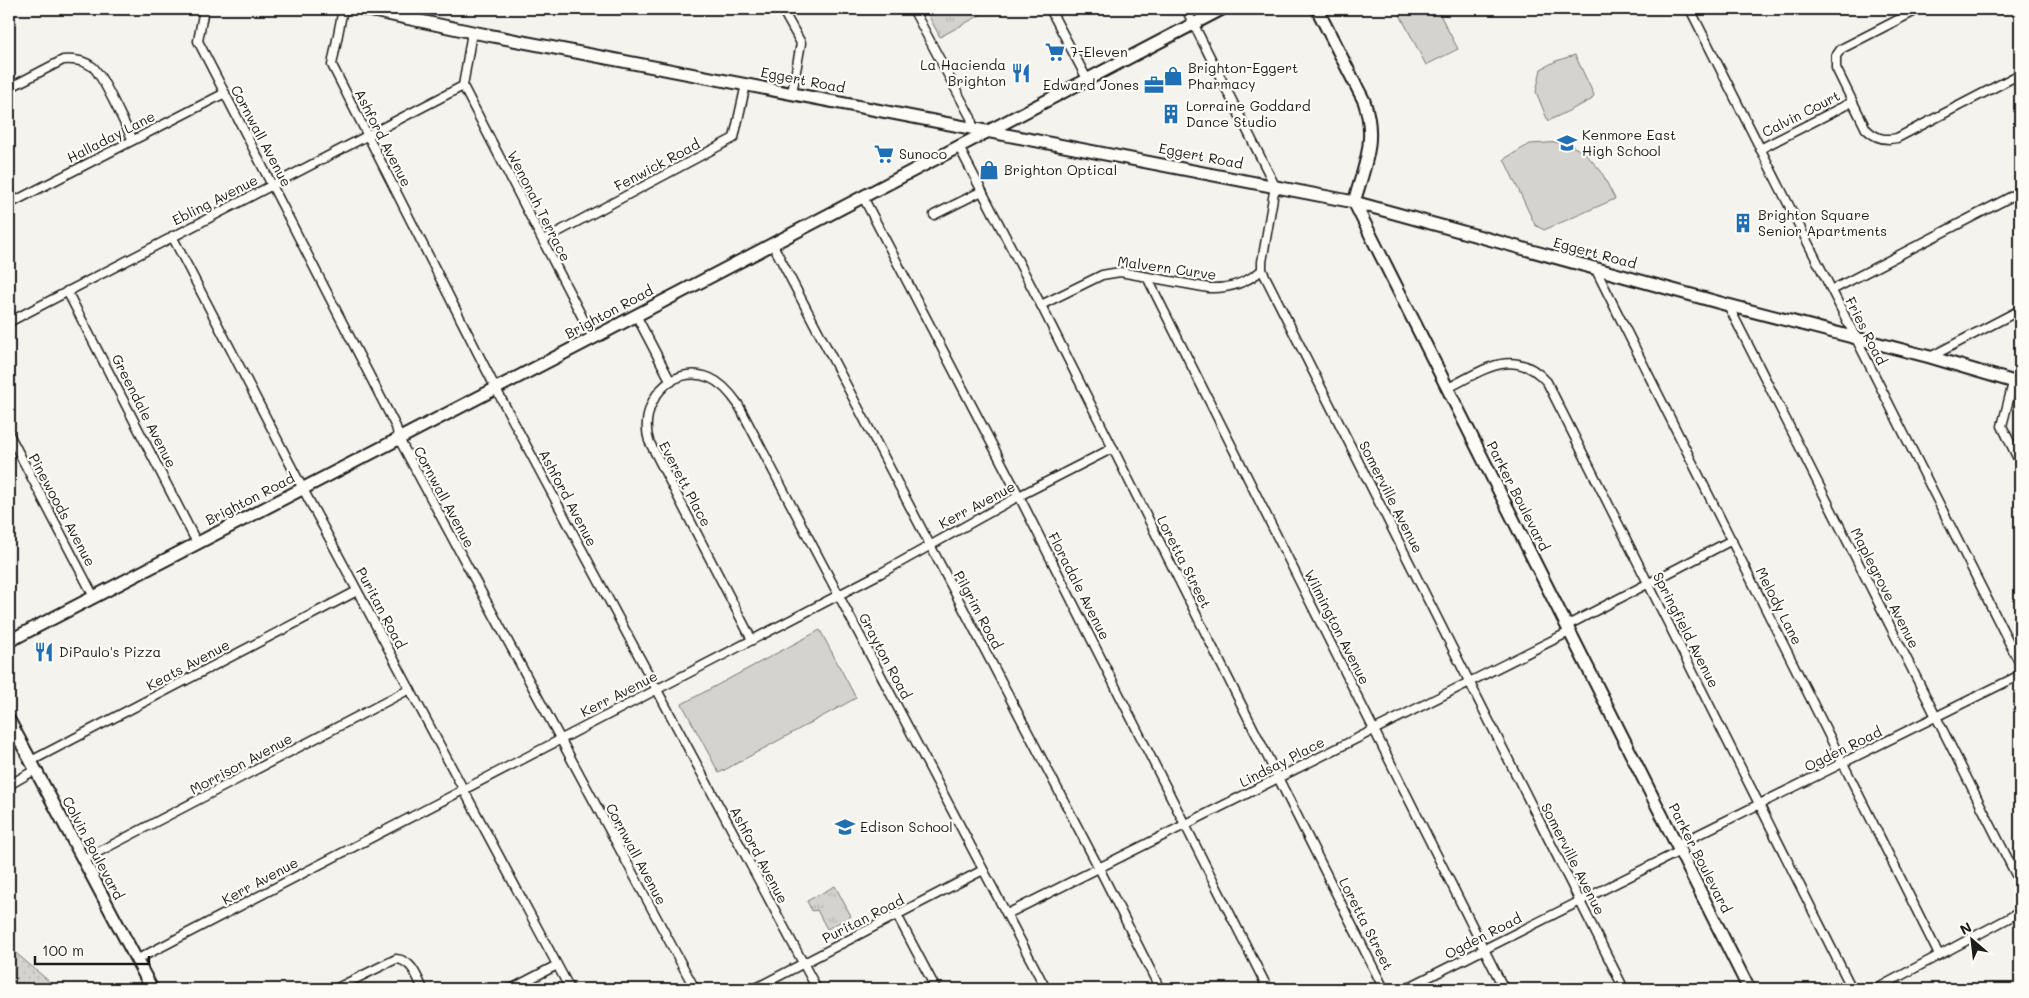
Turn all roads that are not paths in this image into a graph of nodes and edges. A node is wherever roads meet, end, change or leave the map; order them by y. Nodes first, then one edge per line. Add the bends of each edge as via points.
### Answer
1 (204, 9) edge
2 (343, 9) edge
3 (364, 9) edge
4 (782, 9) edge
5 (913, 9) edge
6 (1050, 9) edge
7 (1186, 9) edge
8 (1222, 9) edge
9 (1317, 9) edge
10 (1690, 9) edge
11 (1919, 9) edge
12 (1194, 24) junction
13 (472, 32) junction
14 (2020, 74) edge
15 (1088, 79) junction
16 (746, 84) junction
17 (463, 86) junction
18 (9, 88) edge
19 (225, 93) junction
20 (792, 93) junction
21 (1852, 102) junction
22 (973, 128) junction
23 (988, 131) junction
24 (368, 136) junction
25 (133, 140) junction
26 (959, 147) junction
27 (1760, 149) junction
28 (272, 184) junction
29 (1274, 186) junction
30 (982, 191) junction
31 (2020, 192) edge
32 (863, 197) junction
33 (1354, 202) junction
34 (9, 204) edge
35 (934, 215) dead end
36 (172, 236) junction
37 (543, 240) junction
38 (772, 243) junction
39 (1595, 268) junction
40 (1262, 270) junction
41 (1147, 277) junction
42 (1832, 290) junction
43 (68, 291) junction
44 (1041, 305) junction
45 (1728, 305) junction
46 (2020, 310) edge
47 (636, 315) junction
48 (9, 322) edge
49 (593, 338) junction
50 (1856, 338) junction
51 (1930, 357) junction
52 (671, 382) junction
53 (2017, 384) edge
54 (1448, 388) junction
55 (496, 389) junction
56 (9, 434) edge
57 (399, 439) junction
58 (1113, 448) junction
59 (2020, 463) edge
60 (303, 489) junction
61 (1019, 496) junction
62 (1732, 540) junction
63 (197, 543) junction
64 (930, 544) junction
65 (1648, 583) junction
66 (357, 590) junction
67 (838, 595) junction
68 (94, 596) junction
69 (1568, 629) junction
70 (752, 640) junction
71 (9, 641) edge
72 (2020, 664) edge
73 (2020, 676) edge
74 (1470, 682) junction
75 (410, 689) junction
76 (656, 689) junction
77 (1937, 717) junction
78 (9, 720) edge
79 (1374, 730) junction
80 (560, 739) junction
81 (1843, 763) junction
82 (33, 766) junction
83 (1279, 778) junction
84 (9, 785) edge
85 (463, 789) junction
86 (1760, 804) junction
87 (1185, 825) junction
88 (1678, 848) junction
89 (83, 860) junction
90 (1099, 868) junction
91 (983, 870) junction
92 (2020, 883) edge
93 (1580, 901) junction
94 (2020, 912) edge
95 (1007, 914) junction
96 (897, 915) junction
97 (1484, 950) junction
98 (1940, 955) junction
99 (136, 960) junction
100 (803, 964) junction
101 (557, 965) junction
102 (152, 989) edge
103 (335, 989) edge
104 (423, 989) edge
105 (511, 989) edge
106 (570, 989) edge
107 (695, 989) edge
108 (754, 989) edge
109 (816, 989) edge
110 (936, 989) edge
111 (1046, 989) edge
112 (1160, 989) edge
113 (1268, 989) edge
114 (1384, 989) edge
115 (1405, 989) edge
116 (1504, 989) edge
117 (1624, 989) edge
118 (1749, 989) edge
119 (1852, 989) edge
120 (1876, 989) edge

1 - 19 street, Cornwall Avenue via 198,41
2 - 24 street, Ashford Avenue via 332,65
3 - 13 street, Eggert Road
4 - 20 street via 801,43
5 - 22 street
6 - 15 street
7 - 12 street
8 - 12 street, Brighton Road
9 - 33 street via 1369,113 1371,140
10 - 27 street, Fries Road
11 - 21 street via 1838,52 1836,68
12 - 15 street, Brighton Road
12 - 29 street
13 - 16 street, Eggert Road
13 - 17 street
14 - 21 street via 1890,140 1878,138 1866,129
15 - 23 street, Brighton Road
16 - 20 street, Eggert Road
16 - 37 street, Fenwick Road via 734,138
17 - 24 street, Ebling Avenue
17 - 37 street, Wenonah Terrace
18 - 25 street via 63,60 86,63 98,73
19 - 25 street, Halladay Lane
19 - 28 street, Cornwall Avenue
20 - 22 street, Eggert Road
21 - 27 street, Calvin Court
22 - 23 street, Eggert Road
23 - 26 street, Brighton Road
23 - 29 street, Eggert Road
24 - 28 street, Ebling Avenue
24 - 55 street, Ashford Avenue
25 - 34 street, Halladay Lane
26 - 30 street, Loretta Street
26 - 32 street, Brighton Road
27 - 42 street, Fries Road
28 - 36 street, Ebling Avenue
28 - 57 street, Cornwall Avenue via 396,426
29 - 33 street, Eggert Road
29 - 40 street
30 - 35 street
30 - 44 street, Loretta Street
31 - 42 street
32 - 38 street, Brighton Road
32 - 61 street, Floradale Avenue
33 - 39 street, Eggert Road
33 - 54 street, Parker Boulevard
36 - 43 street, Ebling Avenue
36 - 60 street, Puritan Road
37 - 49 street, Wenonah Terrace
38 - 47 street, Brighton Road
38 - 64 street, Pilgrim Road
39 - 45 street, Eggert Road
39 - 62 street, Melody Lane
40 - 41 street, Malvern Curve via 1243,283 1221,288
40 - 74 street, Somerville Avenue
41 - 44 street, Malvern Curve via 1120,272 1102,275
41 - 79 street, Wilmington Avenue
42 - 50 street, Fries Road
43 - 48 street, Ebling Avenue
43 - 63 street, Greendale Avenue
44 - 58 street, Loretta Street
45 - 50 street, Eggert Road
45 - 77 street, Maplegrove Avenue
46 - 51 street
47 - 49 street, Brighton Road
47 - 52 street
49 - 55 street, Brighton Road
50 - 51 street, Eggert Road
50 - 72 street, Fries Road
51 - 53 street, Eggert Road
52 - 67 street, Grayton Road via 683,377 701,376 715,381 731,395
52 - 70 street, Everett Place via 659,391 649,406 646,424 649,441
53 - 59 street via 2002,426
54 - 65 street, Springfield Avenue via 1499,364 1517,363 1540,375
54 - 69 street, Parker Boulevard
55 - 57 street, Brighton Road
55 - 76 street, Ashford Avenue
56 - 68 street, Pinewoods Avenue
57 - 60 street, Brighton Road
57 - 80 street, Cornwall Avenue
58 - 61 street, Kerr Avenue
58 - 83 street, Loretta Street
60 - 63 street, Brighton Road
60 - 66 street, Puritan Road
61 - 64 street, Kerr Avenue
61 - 87 street, Floradale Avenue
62 - 65 street, Lindsay Place
62 - 81 street, Melody Lane
63 - 68 street, Brighton Road
64 - 67 street, Kerr Avenue
64 - 90 street, Pilgrim Road
65 - 69 street, Lindsay Place
65 - 86 street, Springfield Avenue
66 - 75 street, Puritan Road
66 - 82 street, Keats Avenue
67 - 70 street, Kerr Avenue
67 - 91 street, Grayton Road
68 - 71 street, Brighton Road
69 - 74 street, Lindsay Place
69 - 88 street, Parker Boulevard
70 - 76 street, Kerr Avenue
73 - 77 street, Ogden Road
74 - 79 street, Lindsay Place
74 - 93 street, Somerville Avenue
75 - 85 street, Puritan Road
75 - 89 street, Morrison Avenue
76 - 80 street, Kerr Avenue
76 - 100 street, Ashford Avenue
77 - 81 street, Ogden Road
77 - 92 street, Maplegrove Avenue
78 - 82 street, Colvin Boulevard
79 - 83 street, Lindsay Place
79 - 97 street, Wilmington Avenue
80 - 85 street, Kerr Avenue
80 - 107 street, Cornwall Avenue
81 - 86 street, Ogden Road
81 - 98 street, Melody Lane
82 - 84 street, Keats Avenue
82 - 89 street, Colvin Boulevard
83 - 87 street, Lindsay Place
83 - 114 street, Loretta Street
85 - 99 street, Kerr Avenue
85 - 101 street, Puritan Road
86 - 88 street, Ogden Road
86 - 119 street, Springfield Avenue
87 - 90 street, Lindsay Place
87 - 113 street, Floradale Avenue
88 - 93 street, Ogden Road
88 - 118 street, Parker Boulevard
89 - 99 street, Colvin Boulevard
90 - 95 street, Lindsay Place
90 - 112 street, Pilgrim Road
91 - 95 street, Grayton Road
91 - 96 street, Puritan Road
93 - 97 street, Ogden Road
93 - 117 street, Somerville Avenue
94 - 98 street
95 - 111 street, Grayton Road
96 - 100 street, Puritan Road
96 - 110 street
97 - 115 street, Ogden Road
97 - 116 street, Wilmington Avenue
98 - 120 street
99 - 102 street, Colvin Boulevard
100 - 108 street, Puritan Road
100 - 109 street, Ashford Avenue
101 - 105 street
101 - 106 street, Puritan Road
103 - 104 street via 396,959 410,964

